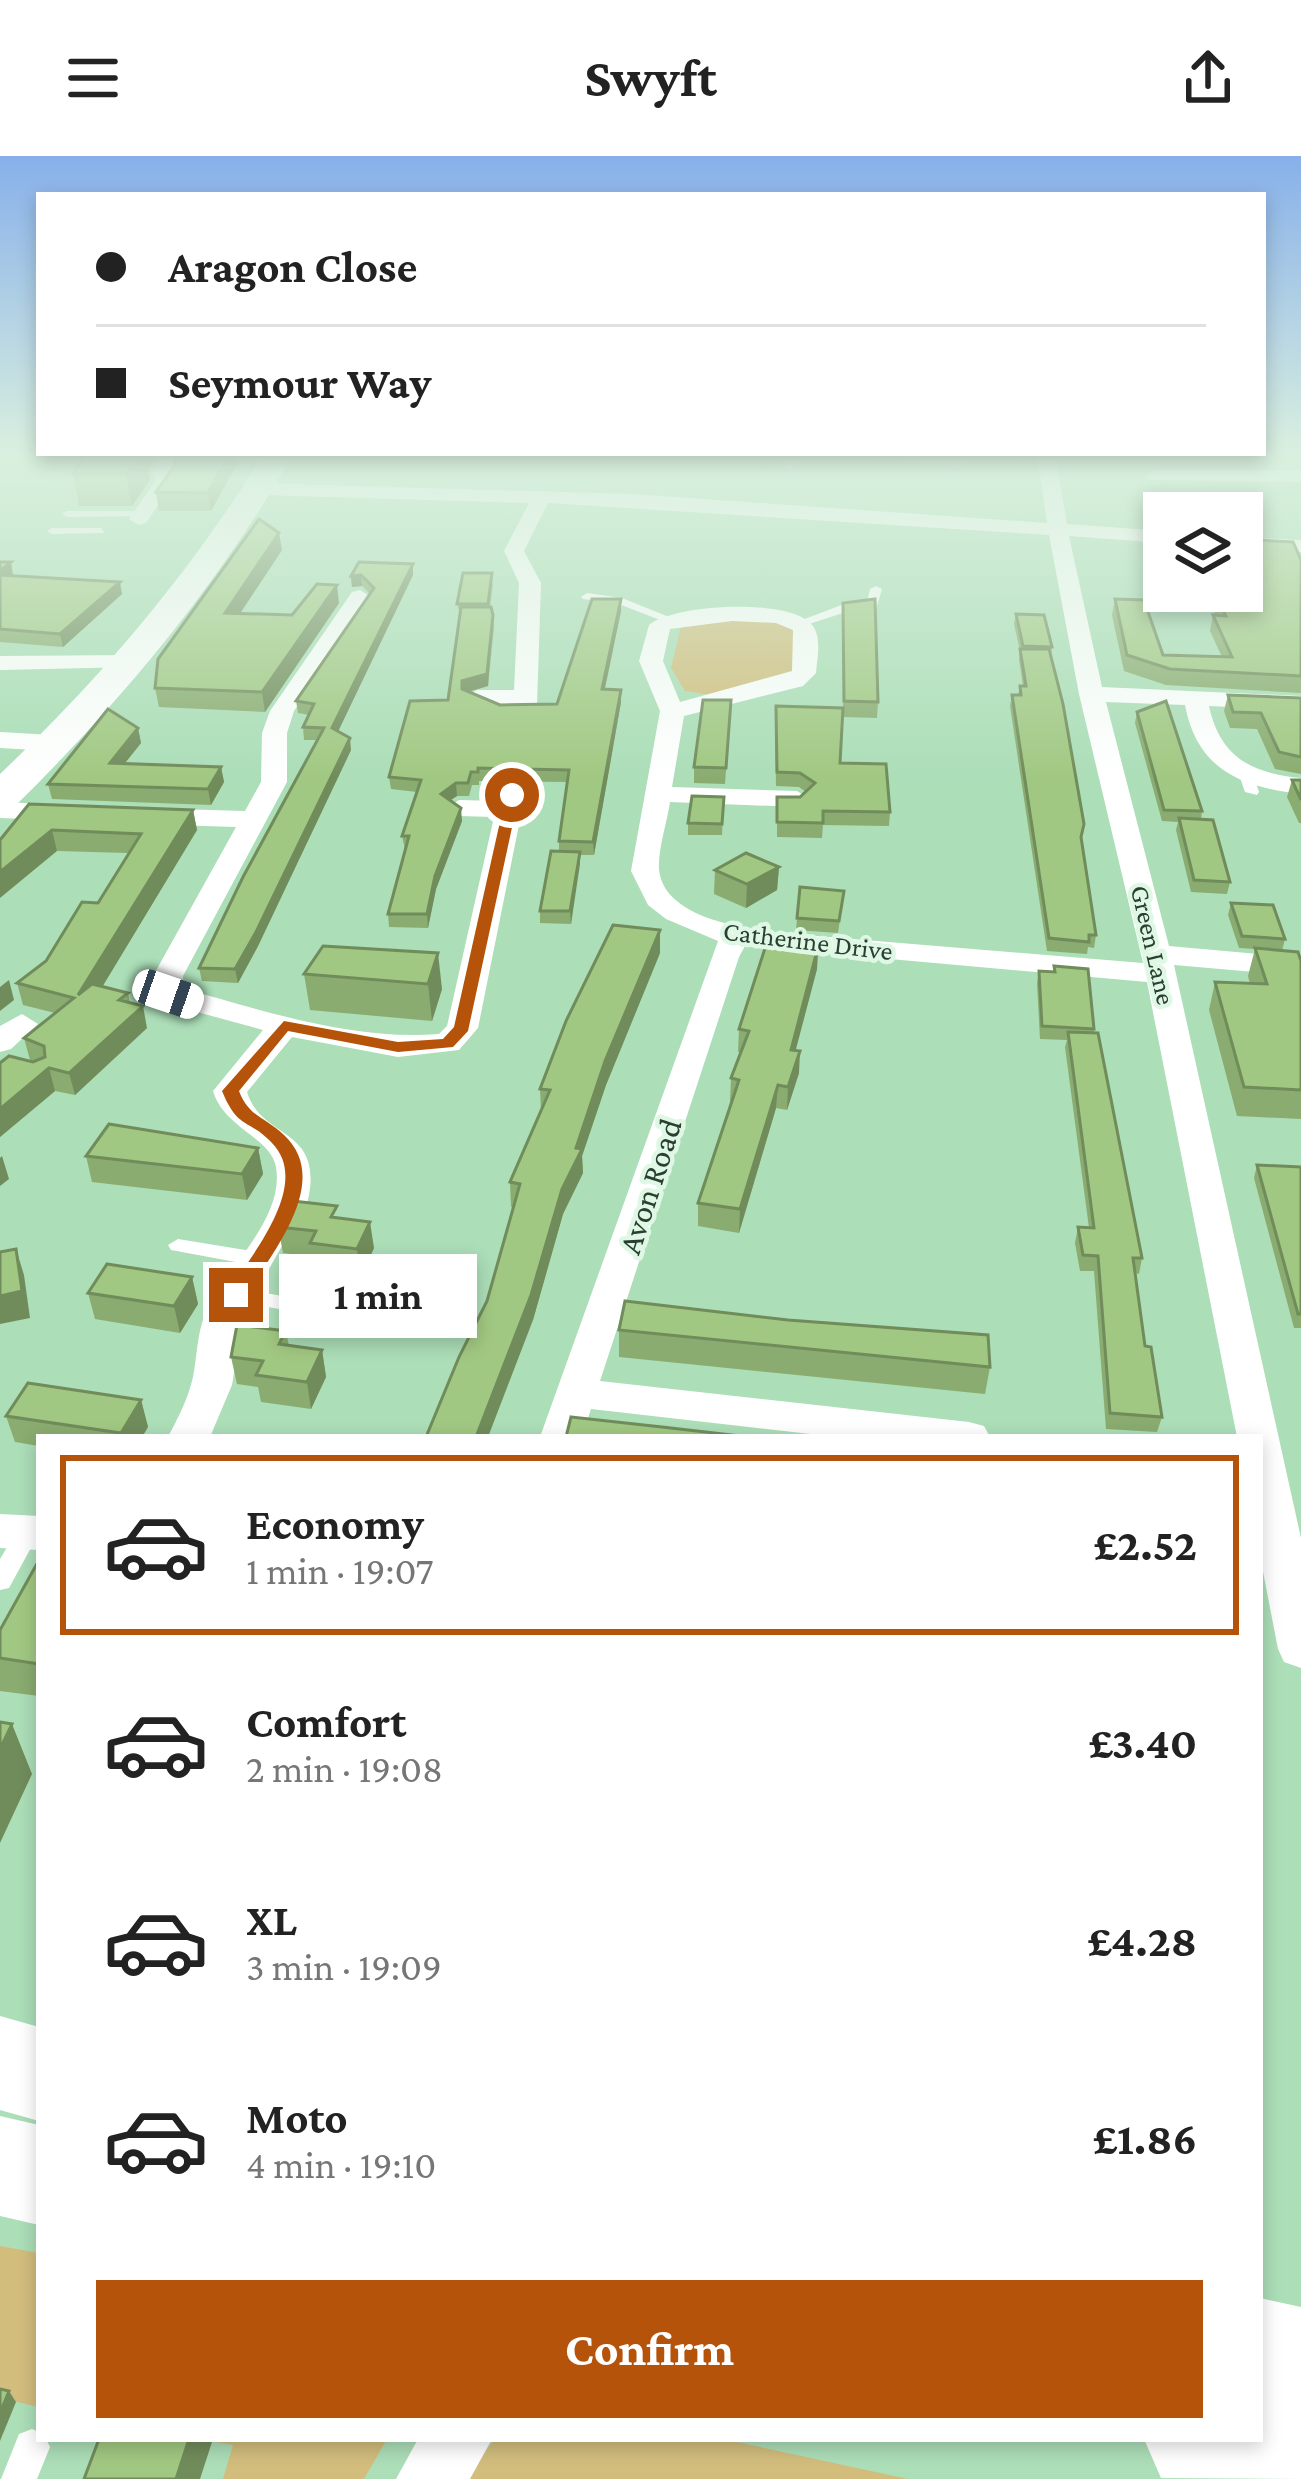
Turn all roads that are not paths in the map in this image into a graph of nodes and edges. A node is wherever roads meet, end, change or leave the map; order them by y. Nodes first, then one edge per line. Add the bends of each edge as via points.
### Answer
1 (209, 561) edge
2 (519, 561) edge
3 (1063, 561) edge
4 (877, 589) dead end
5 (587, 597) edge
6 (363, 604) edge
7 (668, 619) junction
8 (800, 623) junction
9 (126, 662) junction
10 (0, 663) edge
11 (1091, 694) junction
12 (477, 698) edge
13 (1195, 698) junction
14 (1301, 703) edge
15 (672, 711) junction
16 (0, 740) edge
17 (53, 743) junction
18 (1301, 786) edge
19 (656, 794) junction
20 (0, 796) edge
21 (797, 799) edge
22 (459, 808) edge
23 (0, 810) edge
24 (253, 819) junction
25 (736, 936) junction
26 (1158, 964) junction
27 (1301, 968) edge
28 (284, 1026) junction
29 (178, 1245) dead end
30 (257, 1259) junction
31 (236, 1295) junction
32 (340, 1313) dead end
33 (577, 1393) junction
34 (190, 1434) edge
35 (563, 1434) edge
36 (941, 1434) edge
37 (1257, 1434) edge
38 (1263, 1461) edge
39 (22, 1533) edge
40 (1291, 1538) edge
41 (0, 1580) edge
42 (1301, 1648) edge
43 (0, 2063) edge
44 (36, 2073) edge
45 (0, 2166) edge
46 (36, 2173) edge
47 (1263, 2353) edge
48 (1301, 2361) edge
49 (457, 2442) edge
50 (1212, 2442) edge
51 (1301, 2465) edge
52 (429, 2479) edge

1 - 9 main road
2 - 12 street via 530,583 525,701
3 - 11 street, Green Lane
4 - 8 lane via 872,606
5 - 7 lane
6 - 24 street via 291,693 273,743 278,766
7 - 8 street via 779,616
7 - 15 street via 651,661
8 - 15 street via 804,673 796,680
9 - 10 street
9 - 17 main road
11 - 13 street
11 - 26 street, Green Lane
13 - 14 street
13 - 18 street via 1208,744 1248,780
15 - 19 street, Catherine Drive
16 - 17 street
17 - 20 main road
19 - 21 street
19 - 25 street, Catherine Drive via 644,857 658,899 698,926
22 - 28 street via 511,802 462,1028 448,1043 398,1047
23 - 24 street
24 - 28 street via 168,976 168,994
25 - 26 street, Catherine Drive
25 - 33 street, Avon Road
26 - 27 street, Catherine Drive
26 - 37 street, Green Lane
28 - 30 street via 230,1091 240,1115 274,1135 295,1169 287,1208
29 - 30 lane
30 - 31 street
31 - 32 lane
31 - 34 street
33 - 35 street, Avon Road
33 - 36 street
38 - 40 street, Green Lane
39 - 41 lane
40 - 42 street, Green Lane
43 - 44 highway
45 - 46 highway
47 - 48 highway
49 - 52 street
50 - 51 highway

